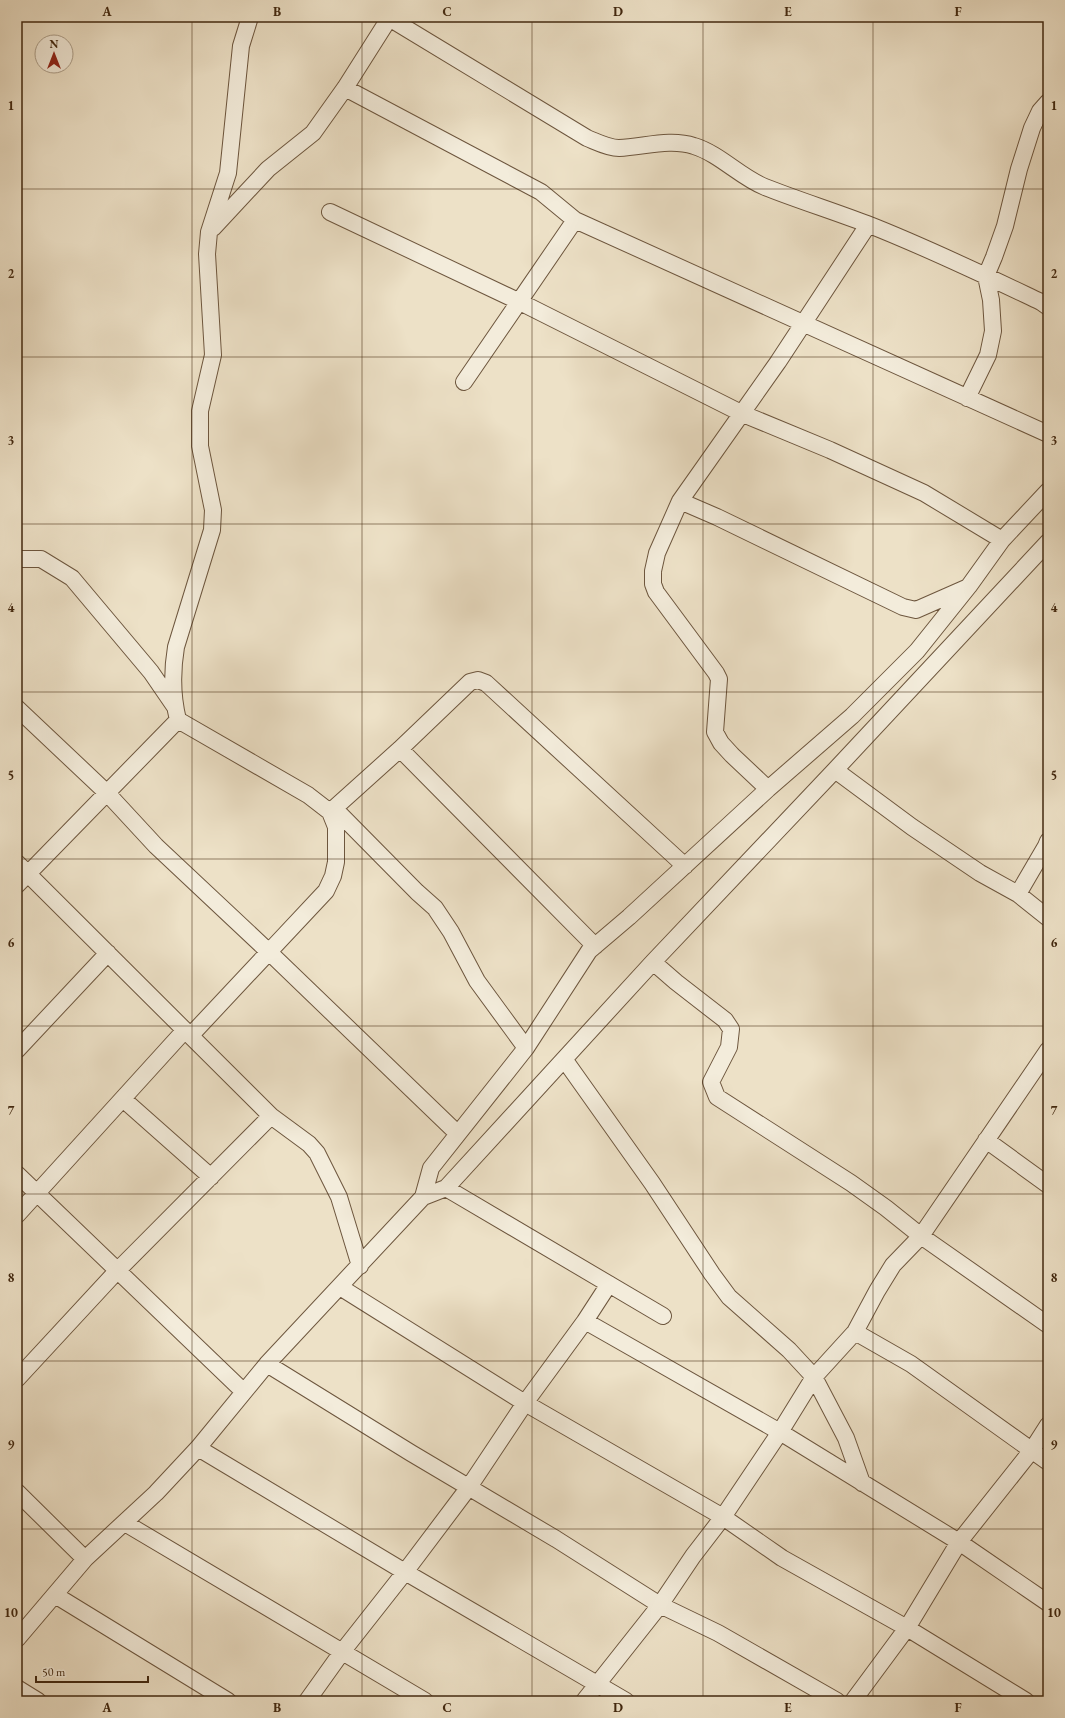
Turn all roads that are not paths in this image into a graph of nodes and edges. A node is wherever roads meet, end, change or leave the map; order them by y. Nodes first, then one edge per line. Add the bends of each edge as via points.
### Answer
1 (250, 17) edge
2 (390, 17) edge
3 (345, 88) junction
4 (1048, 102) edge
5 (330, 212) dead end
6 (575, 220) junction
7 (868, 225) junction
8 (210, 232) junction
9 (986, 276) junction
10 (520, 302) junction
11 (1048, 307) edge
12 (803, 324) junction
13 (464, 382) dead end
14 (967, 398) junction
15 (743, 414) junction
16 (1048, 434) edge
17 (1048, 491) edge
18 (680, 501) junction
19 (1002, 540) junction
20 (1048, 542) edge
21 (17, 559) edge
22 (969, 586) junction
23 (17, 708) edge
24 (177, 713) junction
25 (400, 749) junction
26 (835, 770) junction
27 (768, 789) junction
28 (107, 793) junction
29 (332, 810) junction
30 (1048, 841) edge
31 (685, 866) junction
32 (21, 874) edge
33 (1018, 894) junction
34 (1048, 918) edge
35 (595, 946) junction
36 (269, 952) junction
37 (108, 953) junction
38 (653, 962) junction
39 (188, 1033) junction
40 (526, 1048) junction
41 (17, 1050) edge
42 (1046, 1057) edge
43 (564, 1059) junction
44 (123, 1099) junction
45 (271, 1116) junction
46 (458, 1134) junction
47 (986, 1140) junction
48 (17, 1174) edge
49 (211, 1177) junction
50 (1048, 1185) edge
51 (446, 1188) junction
52 (37, 1194) junction
53 (423, 1197) junction
54 (17, 1215) edge
55 (921, 1236) junction
56 (360, 1266) junction
57 (117, 1271) junction
58 (609, 1284) junction
59 (340, 1287) junction
60 (663, 1316) dead end
61 (585, 1321) junction
62 (1048, 1325) edge
63 (855, 1332) junction
64 (267, 1364) junction
65 (814, 1377) junction
66 (17, 1380) edge
67 (244, 1392) junction
68 (525, 1403) junction
69 (1048, 1425) edge
70 (780, 1432) junction
71 (198, 1448) junction
72 (1032, 1450) junction
73 (1048, 1462) edge
74 (862, 1483) junction
75 (469, 1487) junction
76 (17, 1492) edge
77 (723, 1517) junction
78 (125, 1523) junction
79 (959, 1542) junction
80 (85, 1559) junction
81 (405, 1572) junction
82 (55, 1595) junction
83 (1048, 1603) edge
84 (660, 1604) junction
85 (906, 1628) junction
86 (17, 1639) edge
87 (342, 1652) junction
88 (597, 1683) junction
89 (17, 1688) edge
90 (38, 1701) edge
91 (228, 1701) edge
92 (307, 1701) edge
93 (425, 1701) edge
94 (584, 1701) edge
95 (626, 1701) edge
96 (837, 1701) edge
97 (852, 1701) edge
98 (1026, 1701) edge

1 - 8 street via 241,46 228,173
2 - 3 street
2 - 7 street via 587,138 618,148 670,143 696,146 763,186
3 - 6 street via 541,192
3 - 8 street via 313,133 268,169
4 - 9 street via 1040,111 1032,128 1005,226
5 - 10 street
6 - 10 street
6 - 12 street
7 - 9 street
7 - 12 street
8 - 24 street via 208,254 213,355 200,411 200,446 214,510 212,530 174,659
9 - 11 street
9 - 14 street via 993,331 988,355
10 - 13 street
10 - 15 street
12 - 14 street
12 - 15 street
14 - 16 street
15 - 18 street
15 - 19 street via 924,493
17 - 19 street
18 - 22 street via 903,607 916,610
18 - 27 street via 657,553 653,584 656,592 716,672 719,690 715,732 721,743
19 - 22 street
20 - 26 street
21 - 24 street via 41,559 72,578 151,672
22 - 27 street via 917,651 852,716
23 - 28 street
24 - 28 street
24 - 29 street
25 - 29 street
25 - 31 street via 470,682 478,680 486,683
25 - 35 street
26 - 33 street via 912,827 980,873
26 - 38 street
27 - 31 street
28 - 32 street
28 - 36 street via 156,846
29 - 36 street via 336,827 336,862 333,876 326,891
29 - 40 street via 435,908 477,981
30 - 33 street
31 - 35 street
32 - 37 street
33 - 34 street
35 - 40 street via 589,951
36 - 39 street
36 - 46 street
37 - 39 street
37 - 41 street
38 - 43 street
38 - 55 street via 725,1020 731,1029 729,1047 711,1082 717,1097 851,1183
39 - 44 street
39 - 45 street
40 - 46 street
42 - 47 street
43 - 51 street
43 - 65 street via 729,1297 790,1350
44 - 49 street
44 - 52 street
45 - 49 street
45 - 56 street via 309,1144 316,1153 339,1197
46 - 53 street via 431,1168
47 - 50 street
47 - 55 street
48 - 52 street
49 - 57 street
51 - 53 street
51 - 58 street
52 - 54 street
52 - 57 street
53 - 56 street
55 - 62 street
55 - 63 street via 893,1265
56 - 59 street
57 - 66 street
57 - 67 street
58 - 60 street
58 - 61 street
59 - 64 street
59 - 68 street
61 - 68 street
61 - 70 street
63 - 65 street
63 - 72 street via 911,1364
64 - 67 street
64 - 75 street
65 - 70 street
65 - 74 street via 846,1438
67 - 71 street
68 - 75 street
68 - 77 street
69 - 72 street
70 - 74 street
70 - 77 street
71 - 78 street
71 - 81 street
72 - 73 street
72 - 79 street
74 - 79 street
75 - 81 street
75 - 84 street
76 - 80 street
77 - 84 street
77 - 85 street via 782,1558
78 - 80 street
78 - 87 street
79 - 83 street
79 - 85 street
80 - 82 street
81 - 87 street
81 - 88 street
82 - 86 street
82 - 91 street
84 - 88 street
84 - 96 street via 718,1633
85 - 97 street
85 - 98 street
87 - 92 street
87 - 93 street
88 - 94 street
88 - 95 street
89 - 90 street

